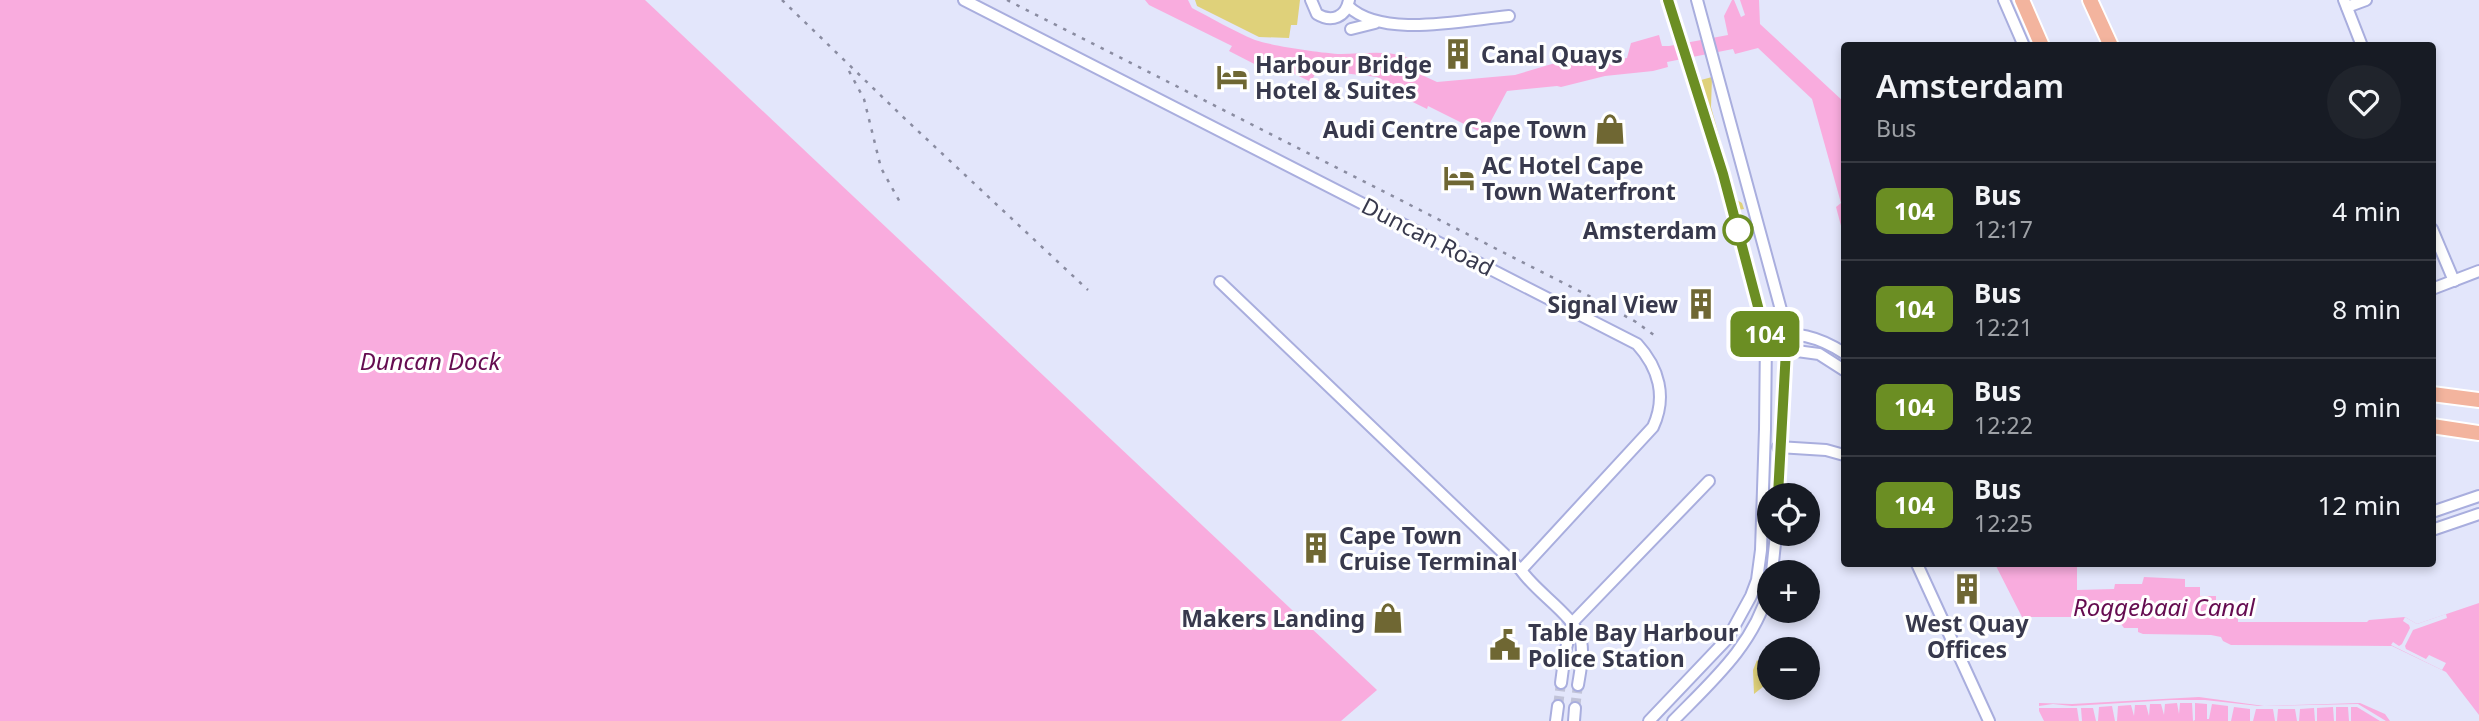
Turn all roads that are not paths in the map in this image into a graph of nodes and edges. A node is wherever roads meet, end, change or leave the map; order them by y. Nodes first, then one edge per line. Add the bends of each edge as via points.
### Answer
1 (964, 0) edge
2 (1311, 0) edge
3 (1668, 0) edge
4 (1697, 0) edge
5 (2004, 0) edge
6 (2022, 0) edge
7 (2090, 0) edge
8 (2366, 0) edge
9 (2346, 4) edge
10 (1348, 5) edge
11 (1509, 16) dead end
12 (1334, 18) junction
13 (1383, 23) junction
14 (1351, 29) junction
15 (2022, 42) edge
16 (2040, 42) edge
17 (2109, 42) edge
18 (2360, 42) edge
19 (2436, 238) edge
20 (2479, 271) edge
21 (2454, 281) junction
22 (1220, 282) dead end
23 (2436, 288) edge
24 (1787, 332) junction
25 (1767, 342) junction
26 (1786, 350) junction
27 (1841, 351) edge
28 (1841, 368) edge
29 (2436, 395) edge
30 (2479, 400) edge
31 (2436, 427) edge
32 (2479, 433) edge
33 (1765, 447) junction
34 (1782, 448) junction
35 (1841, 454) edge
36 (1709, 481) dead end
37 (1779, 483) edge
38 (2479, 496) edge
39 (2436, 511) edge
40 (2479, 514) edge
41 (2436, 529) edge
42 (1918, 567) edge
43 (1521, 570) junction
44 (1757, 619) edge
45 (1572, 624) junction
46 (1561, 683) tunnel mouth
47 (1578, 685) tunnel mouth
48 (1558, 706) tunnel mouth
49 (1575, 708) tunnel mouth
50 (1556, 721) edge
51 (1574, 721) edge
52 (1649, 721) edge
53 (1673, 721) edge
54 (1989, 721) edge

1 - 43 street, Duncan Road via 1637,344 1659,381 1660,410 1653,427
2 - 12 street via 1317,14
3 - 25 street via 1723,174
4 - 24 street
5 - 15 street
6 - 16 main road
7 - 17 main road
8 - 9 street
9 - 18 street
10 - 12 street
10 - 13 street via 1362,18
10 - 14 street
11 - 13 street via 1404,26
12 - 14 street
13 - 14 street
19 - 21 street
20 - 21 street
21 - 23 street
22 - 43 street
24 - 25 street
24 - 26 street
24 - 27 street via 1829,343
25 - 26 street
25 - 33 street
26 - 28 street via 1819,354
26 - 34 street
29 - 30 main road
31 - 32 main road
33 - 34 street
33 - 52 street via 1761,550 1751,596 1722,646
34 - 35 street
34 - 37 street
36 - 45 street
38 - 39 street
40 - 41 street
42 - 54 street
43 - 45 street
44 - 53 street via 1740,650
45 - 46 street
45 - 47 street via 1581,643
48 - 50 street
49 - 51 street

